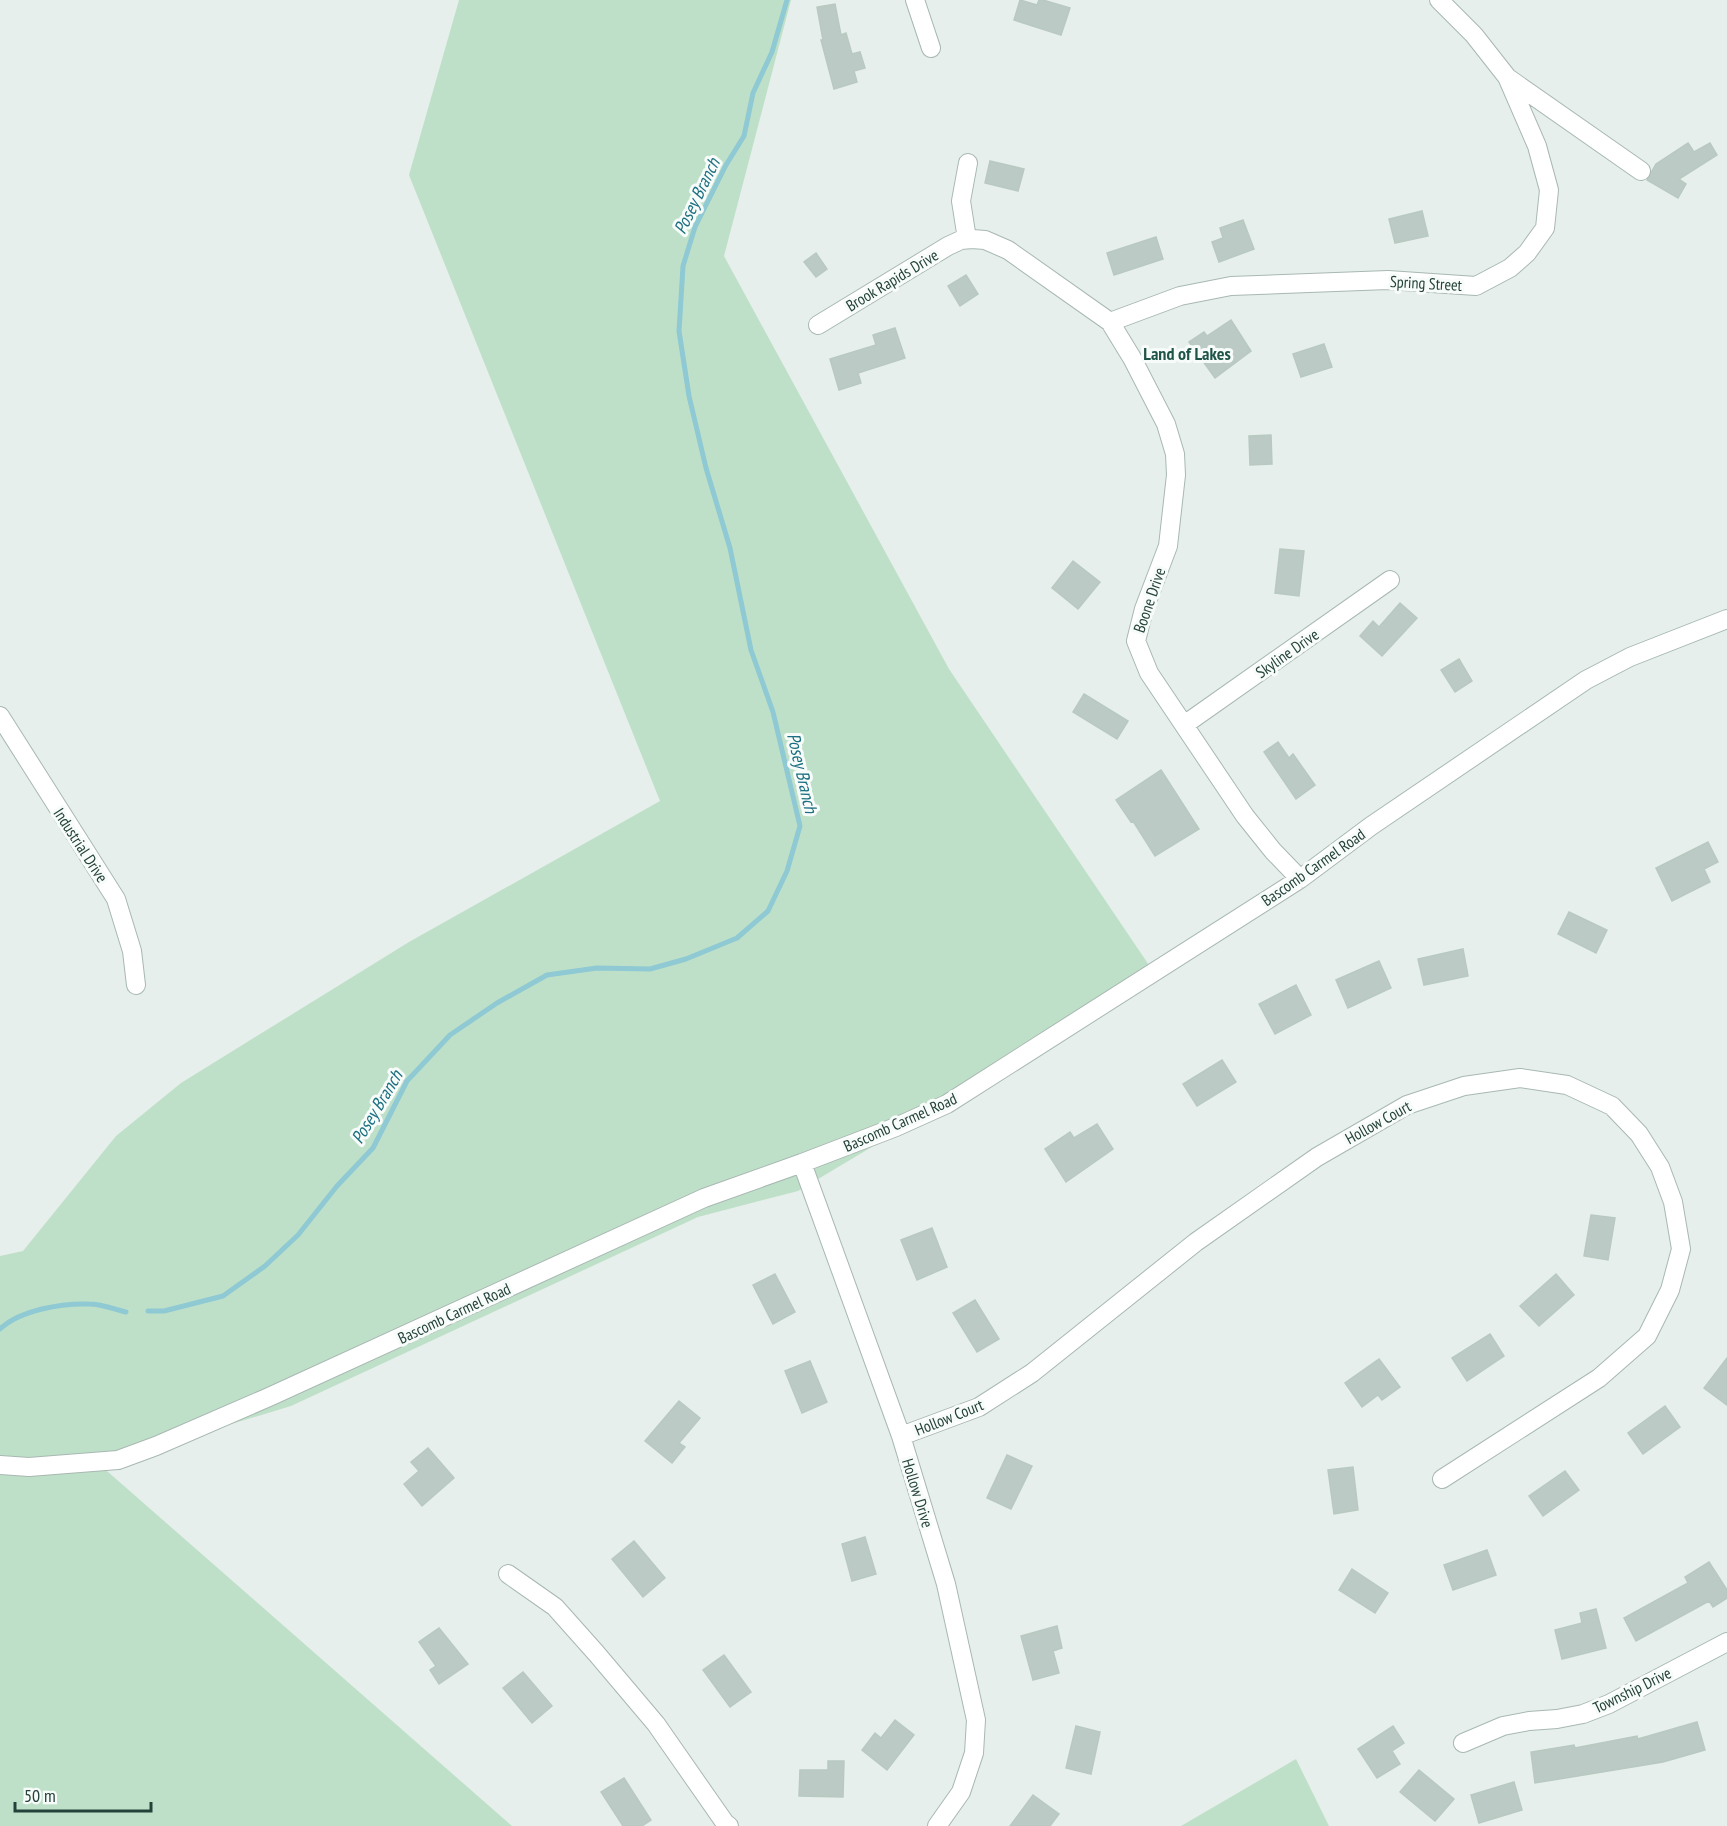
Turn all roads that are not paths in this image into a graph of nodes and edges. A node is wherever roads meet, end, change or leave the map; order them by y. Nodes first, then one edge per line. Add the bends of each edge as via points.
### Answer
1 (915, 0) edge
2 (1439, 0) edge
3 (931, 48) dead end
4 (1507, 77) junction
5 (968, 163) dead end
6 (1641, 171) dead end
7 (967, 239) junction
8 (1110, 322) junction
9 (818, 324) dead end
10 (1390, 580) dead end
11 (1727, 620) edge
12 (0, 716) edge
13 (1184, 724) junction
14 (1300, 879) junction
15 (136, 985) dead end
16 (802, 1163) junction
17 (901, 1436) junction
18 (0, 1465) edge
19 (1442, 1479) dead end
20 (508, 1574) dead end
21 (1727, 1642) edge
22 (1463, 1743) dead end
23 (729, 1826) edge
24 (937, 1826) edge

1 - 3 street
2 - 4 street via 1474,35
4 - 6 street
4 - 8 street, Spring Street via 1537,146 1549,190 1545,228 1510,268 1476,286 1388,280 1231,286 1180,296
5 - 7 street via 961,201
7 - 8 street via 985,240 1008,250
7 - 9 street, Brook Rapids Drive via 948,246
8 - 13 street, Boone Drive via 1166,424 1175,454 1168,546 1136,641 1149,673
10 - 13 street, Skyline Drive
11 - 14 street, Bascomb Carmel Road via 1630,657 1586,680
12 - 15 street, Industrial Drive via 116,899 132,951
13 - 14 street, Boone Drive via 1245,816
14 - 16 street, Bascomb Carmel Road via 947,1104
16 - 17 street, Hollow Drive
16 - 18 street, Bascomb Carmel Road via 704,1198 269,1397 127,1457 88,1464
17 - 19 street, Hollow Court via 980,1407 1032,1373 1196,1242 1317,1157 1407,1105 1464,1086 1520,1078 1567,1085 1612,1106 1639,1134 1660,1167 1673,1202 1681,1249 1670,1290 1647,1336 1599,1378
17 - 24 street, Hollow Drive via 946,1584 976,1720 974,1753 962,1792
20 - 23 street via 555,1607 596,1653 656,1724
21 - 22 street, Township Drive via 1583,1714 1503,1726

